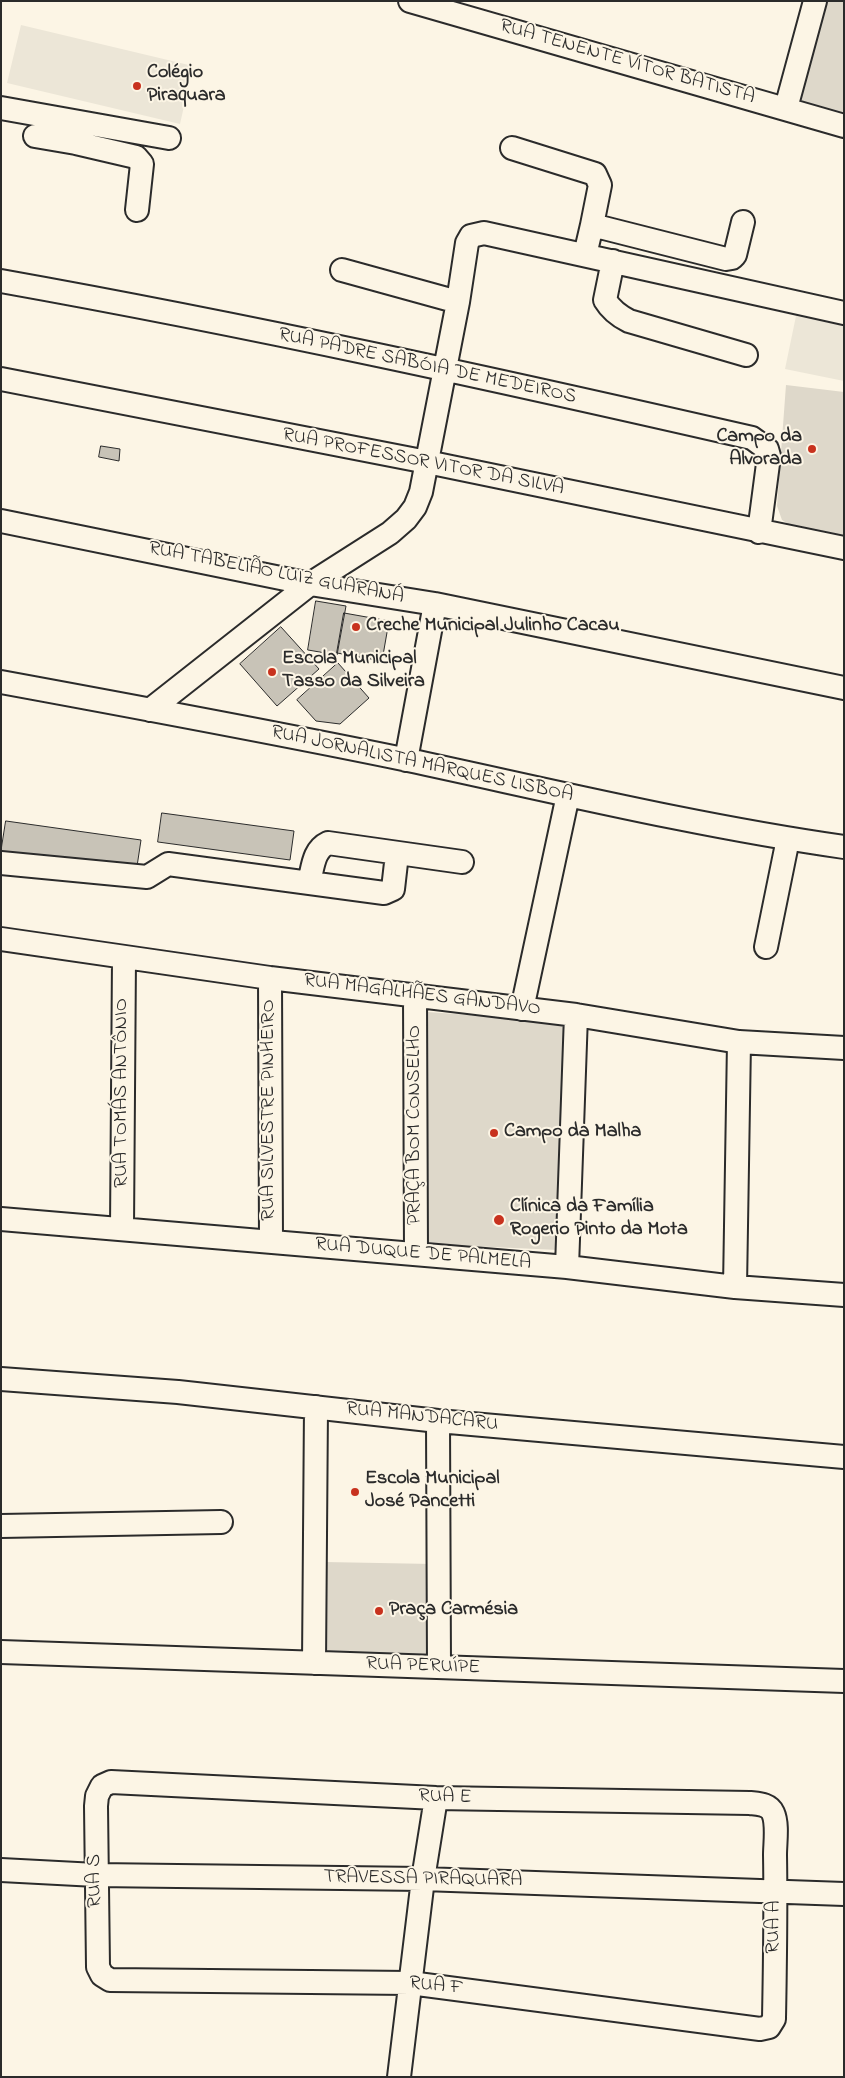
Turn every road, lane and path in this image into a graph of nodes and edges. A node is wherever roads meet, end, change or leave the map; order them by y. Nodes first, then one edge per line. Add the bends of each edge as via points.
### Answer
1 (410, 1) edge
2 (815, 1) edge
3 (1, 108) edge
4 (786, 108) junction
5 (844, 126) edge
6 (79, 133) junction
7 (35, 136) dead end
8 (169, 138) dead end
9 (512, 148) dead end
10 (136, 210) dead end
11 (743, 222) dead end
12 (592, 226) junction
13 (585, 255) junction
14 (613, 261) junction
15 (342, 270) dead end
16 (1, 282) edge
17 (458, 302) junction
18 (844, 313) edge
19 (746, 355) dead end
20 (445, 368) junction
21 (1, 379) edge
22 (427, 462) junction
23 (1, 520) edge
24 (759, 532) junction
25 (844, 548) edge
26 (310, 584) junction
27 (435, 604) junction
28 (1, 682) edge
29 (844, 688) edge
30 (150, 710) junction
31 (406, 760) junction
32 (568, 795) junction
33 (788, 839) junction
34 (844, 847) edge
35 (398, 854) junction
36 (462, 862) dead end
37 (1, 863) edge
38 (308, 882) junction
39 (1, 939) edge
40 (766, 947) dead end
41 (124, 958) junction
42 (270, 978) junction
43 (415, 996) junction
44 (522, 1009) junction
45 (576, 1015) junction
46 (739, 1042) junction
47 (844, 1048) edge
48 (1, 1219) edge
49 (122, 1228) junction
50 (271, 1242) junction
51 (416, 1254) junction
52 (567, 1267) junction
53 (735, 1287) junction
54 (844, 1295) edge
55 (1, 1379) edge
56 (316, 1407) junction
57 (438, 1421) junction
58 (844, 1457) edge
59 (221, 1522) dead end
60 (1, 1526) edge
61 (1, 1652) edge
62 (314, 1663) junction
63 (439, 1667) junction
64 (844, 1681) edge
65 (102, 1786) joint
66 (436, 1798) junction
67 (774, 1826) joint
68 (1, 1870) edge
69 (96, 1875) junction
70 (423, 1879) junction
71 (776, 1890) junction
72 (844, 1894) edge
73 (102, 1975) joint
74 (410, 1983) junction
75 (769, 2027) joint
76 (399, 2077) edge

1 - 4 street, RUA TENENTE VÍTOR BATISTA
2 - 4 street
3 - 6 street
4 - 5 street, RUA TENENTE VÍTOR BATISTA
6 - 7 street
6 - 8 street
6 - 10 street via 136,157 142,164
9 - 12 street via 594,174 600,185
11 - 12 street via 735,255 726,259
12 - 13 street
13 - 14 street
13 - 17 street via 484,232 476,234 467,243
14 - 18 street
14 - 19 street via 605,300 619,316
15 - 17 street
16 - 20 street, RUA PADRE SABÓIA DE MEDEIROS via 123,303
17 - 20 street
20 - 22 street
20 - 24 street, RUA PADRE SABÓIA DE MEDEIROS via 752,438 766,449 769,456
21 - 22 street, RUA PROFESSOR VITOR DA SILVA
22 - 24 street, RUA PROFESSOR VITOR DA SILVA
22 - 26 street via 418,500 406,519 390,533
23 - 26 street, RUA TABELIÃO LUIZ GUARANÁ
24 - 25 street, RUA PROFESSOR VITOR DA SILVA
26 - 27 street, RUA TABELIÃO LUIZ GUARANÁ
26 - 30 street
27 - 29 street, RUA TABELIÃO LUIZ GUARANÁ
27 - 31 street
28 - 30 street, RUA JORNALISTA MARQUES LISBOA
30 - 31 street, RUA JORNALISTA MARQUES LISBOA
31 - 32 street, RUA JORNALISTA MARQUES LISBOA
32 - 33 street, RUA JORNALISTA MARQUES LISBOA
32 - 44 street
33 - 34 street, RUA JORNALISTA MARQUES LISBOA
33 - 40 street
35 - 36 street
35 - 38 street via 328,843 317,852
35 - 38 street via 389,892
37 - 38 street via 147,877 168,864
39 - 41 street, RUA MAGALHÃES GANDAVO
41 - 42 street, RUA MAGALHÃES GANDAVO
41 - 49 street, RUA TOMÁS ANTÔNIO
42 - 43 street, RUA MAGALHÃES GANDAVO
42 - 50 street, RUA SILVESTRE PINHEIRO
43 - 44 street, RUA MAGALHÃES GANDAVO
43 - 51 street, PRAÇA BOM CONSELHO
44 - 45 street, RUA MAGALHÃES GANDAVO
45 - 46 street, RUA MAGALHÃES GANDAVO
45 - 52 street
46 - 47 street, RUA MAGALHÃES GANDAVO
46 - 53 street
48 - 49 street, RUA DUQUE DE PALMELA
49 - 50 street, RUA DUQUE DE PALMELA
50 - 51 street, RUA DUQUE DE PALMELA
51 - 52 street, RUA DUQUE DE PALMELA
52 - 53 street, RUA DUQUE DE PALMELA
53 - 54 street, RUA DUQUE DE PALMELA
55 - 56 street, RUA MANDACARU via 178,1392
56 - 57 street, RUA MANDACARU
56 - 62 street
57 - 58 street, RUA MANDACARU
57 - 63 street
59 - 60 street
61 - 62 street, RUA PERUÍPE
62 - 63 street, RUA PERUÍPE
63 - 64 street, RUA PERUÍPE
65 - 66 street, RUA E via 111,1782
65 - 69 street, RUA S via 96,1806
66 - 67 street, RUA E via 750,1803 770,1808 774,1814
66 - 70 street
67 - 71 street, RUA A
68 - 69 street, TRAVESSA PIRAQUARA
69 - 70 street, TRAVESSA PIRAQUARA
69 - 73 street, RUA S via 98,1967
70 - 71 street, TRAVESSA PIRAQUARA
70 - 74 street
71 - 72 street, TRAVESSA PIRAQUARA
71 - 75 street, RUA A via 774,2020
73 - 74 street, RUA F via 122,1981
74 - 75 street, RUA F via 760,2029
74 - 76 street

